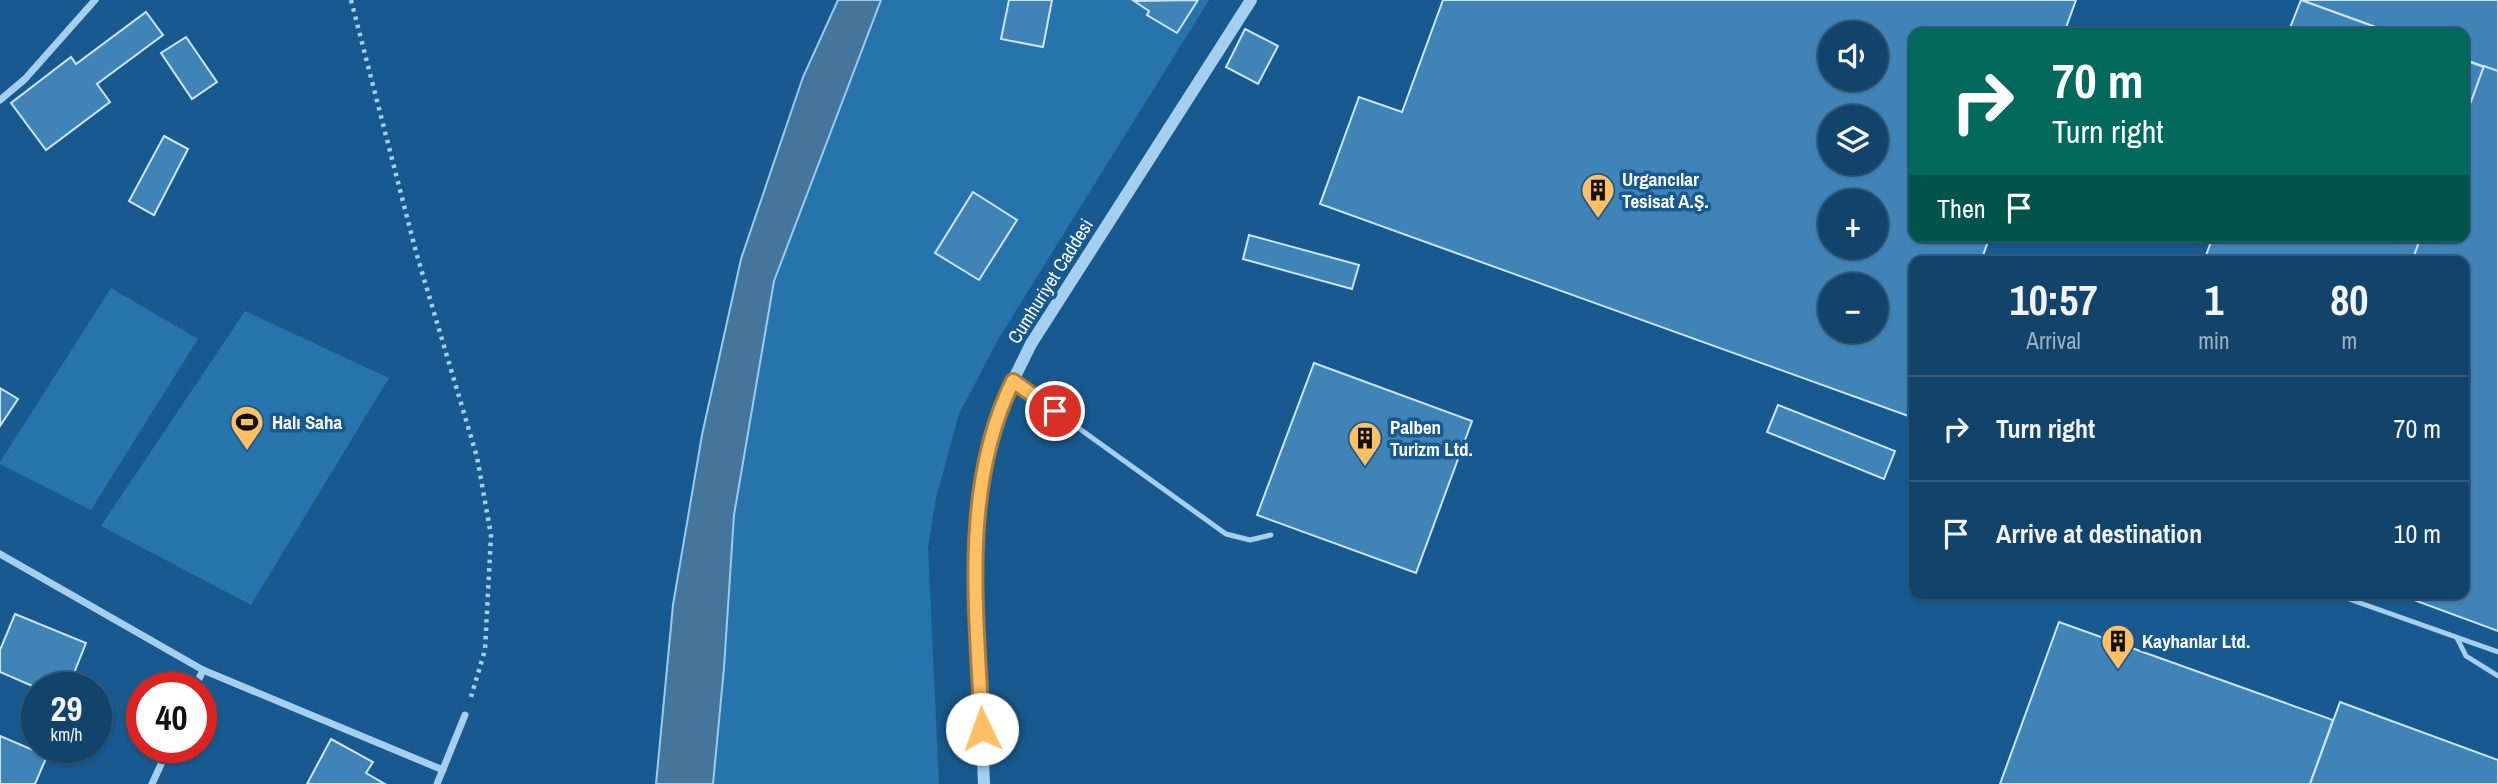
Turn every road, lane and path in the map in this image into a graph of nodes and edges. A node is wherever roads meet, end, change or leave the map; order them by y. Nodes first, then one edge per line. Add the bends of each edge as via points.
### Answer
1 (95, 0) edge
2 (351, 0) edge
3 (1251, 0) edge
4 (0, 100) edge
5 (1013, 381) junction
6 (1271, 535) dead end
7 (0, 554) edge
8 (2349, 599) edge
9 (2457, 638) junction
10 (2498, 652) edge
11 (203, 670) joint
12 (2498, 676) edge
13 (465, 715) joint
14 (162, 763) edge
15 (443, 770) junction
16 (152, 784) edge
17 (437, 784) edge
18 (984, 784) edge

1 - 4 street via 25,79
2 - 13 path via 416,252 477,457 491,535 485,650
3 - 5 street, Cumhuriyet Caddesi via 1031,344
5 - 6 lane via 1226,534 1250,540
5 - 18 street, Cumhuriyet Caddesi via 998,411 977,516
7 - 11 street
8 - 9 lane
9 - 10 lane
9 - 12 lane via 2466,656
11 - 15 street
13 - 15 street
14 - 16 street
15 - 17 street

